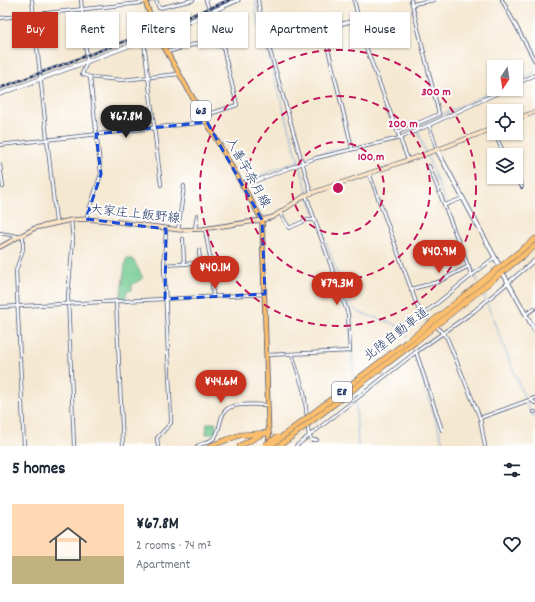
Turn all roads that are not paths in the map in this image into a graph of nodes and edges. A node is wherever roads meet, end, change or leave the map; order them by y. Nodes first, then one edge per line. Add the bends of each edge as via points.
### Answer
1 (32, 0) edge
2 (81, 0) edge
3 (151, 0) edge
4 (156, 0) edge
5 (193, 0) edge
6 (206, 0) edge
7 (238, 0) edge
8 (258, 0) edge
9 (354, 0) edge
10 (411, 0) edge
11 (434, 0) edge
12 (502, 0) edge
13 (145, 1) edge
14 (413, 4) junction
15 (82, 9) junction
16 (33, 12) edge
17 (53, 12) edge
18 (149, 12) edge
19 (212, 12) joint
20 (356, 12) edge
21 (12, 17) edge
22 (0, 18) edge
23 (350, 22) edge
24 (198, 43) edge
25 (127, 47) edge
26 (37, 48) edge
27 (145, 48) edge
28 (165, 48) edge
29 (224, 48) edge
30 (367, 48) edge
31 (167, 52) junction
32 (535, 61) edge
33 (87, 62) junction
34 (179, 74) junction
35 (535, 75) edge
36 (90, 77) junction
37 (148, 77) junction
38 (41, 79) junction
39 (523, 81) edge
40 (0, 94) edge
41 (491, 96) edge
42 (535, 112) edge
43 (203, 116) junction
44 (523, 116) edge
45 (207, 122) junction
46 (429, 125) junction
47 (154, 128) junction
48 (487, 131) edge
49 (398, 132) junction
50 (96, 134) junction
51 (400, 138) junction
52 (47, 140) junction
53 (0, 146) edge
54 (352, 148) junction
55 (438, 150) junction
56 (408, 161) junction
57 (302, 164) junction
58 (0, 165) edge
59 (429, 166) dead end
60 (369, 173) junction
61 (242, 184) junction
62 (520, 184) edge
63 (161, 185) dead end
64 (184, 186) dead end
65 (3, 187) dead end
66 (522, 187) dead end
67 (311, 193) junction
68 (306, 195) junction
69 (463, 198) junction
70 (445, 205) junction
71 (280, 213) junction
72 (197, 215) dead end
73 (86, 219) junction
74 (71, 220) junction
75 (262, 220) junction
76 (315, 220) junction
77 (56, 222) junction
78 (204, 229) junction
79 (166, 230) junction
80 (178, 230) junction
81 (195, 230) junction
82 (0, 233) edge
83 (23, 233) junction
84 (17, 236) junction
85 (183, 239) dead end
86 (535, 239) edge
87 (535, 246) edge
88 (0, 247) edge
89 (199, 250) dead end
90 (495, 257) junction
91 (535, 260) edge
92 (498, 263) dead end
93 (184, 264) junction
94 (164, 265) junction
95 (469, 266) junction
96 (504, 275) dead end
97 (472, 276) junction
98 (508, 282) junction
99 (411, 289) junction
100 (265, 294) junction
101 (213, 297) junction
102 (165, 299) junction
103 (116, 302) junction
104 (68, 304) junction
105 (17, 306) junction
106 (0, 307) edge
107 (535, 308) edge
108 (526, 314) junction
109 (438, 328) tunnel mouth
110 (535, 331) edge
111 (444, 333) junction
112 (414, 340) junction
113 (416, 352) junction
114 (292, 354) junction
115 (267, 355) junction
116 (535, 398) edge
117 (531, 400) junction
118 (535, 403) edge
119 (269, 405) junction
120 (480, 418) junction
121 (314, 419) junction
122 (442, 430) dead end
123 (269, 433) junction
124 (309, 435) junction
125 (317, 440) dead end
126 (24, 446) edge
127 (74, 446) edge
128 (123, 446) edge
129 (158, 446) edge
130 (197, 446) edge
131 (210, 446) edge
132 (240, 446) edge
133 (267, 446) edge
134 (279, 446) edge
135 (283, 446) edge
136 (296, 446) edge
137 (485, 446) edge

1 - 16 street
2 - 15 street
3 - 13 street
4 - 5 street via 159,8
6 - 19 street
7 - 19 street
8 - 57 street via 260,20
9 - 20 street
10 - 14 street
11 - 14 street
12 - 32 street
13 - 15 street
13 - 18 main road, 入善宇奈月線 / 63
14 - 49 street via 439,114
15 - 17 street
15 - 33 street
21 - 22 street
23 - 54 street via 323,28
24 - 31 street
25 - 33 street
26 - 38 street
27 - 37 street
28 - 31 main road, 入善宇奈月線 / 63
29 - 43 street via 237,105
30 - 49 street
31 - 34 main road, 入善宇奈月線 / 63
33 - 36 street via 82,74
33 - 38 street
34 - 37 street
34 - 43 main road, 入善宇奈月線 / 63
35 - 39 street
36 - 37 street via 122,80
36 - 50 street
37 - 47 street
38 - 40 street
38 - 52 street
41 - 46 street
42 - 44 main road
43 - 45 main road, 入善宇奈月線 / 63
45 - 47 street
45 - 61 main road, 入善宇奈月線 / 63
46 - 51 street
46 - 55 street
47 - 50 street
47 - 63 street
48 - 55 main road, 大家庄上飯野線
49 - 51 street
50 - 52 street
50 - 73 street via 100,174
51 - 54 street
51 - 56 street
52 - 53 street
52 - 77 street
54 - 57 street
55 - 56 main road, 大家庄上飯野線
55 - 69 street
56 - 60 main road, 大家庄上飯野線
57 - 61 street
57 - 67 street
58 - 65 street
59 - 70 street
60 - 67 main road, 大家庄上飯野線
60 - 99 street
61 - 75 main road, 入善宇奈月線 / 63
62 - 66 street
64 - 80 street
67 - 68 main road, 大家庄上飯野線
68 - 71 main road, 大家庄上飯野線
68 - 76 street
69 - 70 street
69 - 90 street
70 - 95 street
71 - 75 main road, 大家庄上飯野線
71 - 76 street via 289,228 307,220
72 - 81 street
73 - 74 main road, 大家庄上飯野線
73 - 79 main road, 大家庄上飯野線
74 - 77 main road, 大家庄上飯野線
74 - 104 street via 73,240
75 - 78 main road, 大家庄上飯野線
75 - 100 main road, 入善宇奈月線 / 63
76 - 114 street via 348,314 350,351
77 - 83 main road, 大家庄上飯野線
78 - 81 main road, 大家庄上飯野線
78 - 101 street via 211,263
79 - 80 main road, 大家庄上飯野線
79 - 94 street
80 - 81 main road, 大家庄上飯野線
82 - 84 street
83 - 84 main road, 大家庄上飯野線
83 - 105 street via 23,249 16,271
84 - 88 main road, 大家庄上飯野線
85 - 93 street
86 - 112 highway, 北陸自動車道 / E8
87 - 112 highway, 北陸自動車道 / E8
89 - 93 street via 200,263
90 - 92 street
90 - 97 street
91 - 98 street
93 - 94 street
94 - 102 street
95 - 97 street
95 - 99 street via 438,282
96 - 98 street
97 - 99 street via 421,316
98 - 108 street
98 - 111 street
100 - 101 street
100 - 115 main road, 入善宇奈月線 / 63
101 - 102 street
102 - 103 street
102 - 129 street via 171,422 157,438
103 - 104 street
103 - 128 street
104 - 105 street
104 - 127 street
105 - 106 street
105 - 126 street
107 - 108 street
108 - 110 street
109 - 111 street
111 - 113 street
111 - 120 street
112 - 121 highway, 北陸自動車道 / E8, bridge
112 - 133 highway, 北陸自動車道 / E8, bridge
113 - 122 street
113 - 124 street
114 - 115 street
114 - 124 street via 304,392
115 - 119 main road, 入善宇奈月線 / 63
116 - 117 street
117 - 118 street
117 - 120 street
119 - 123 main road, 入善宇奈月線 / 63
119 - 130 street via 232,406 226,409 218,434
120 - 137 street
121 - 134 highway, 北陸自動車道 / E8, bridge
121 - 135 highway, bridge
123 - 131 highway via 240,435
123 - 132 highway
123 - 133 main road, 入善宇奈月線 / 63
124 - 125 street via 312,440
124 - 136 street

